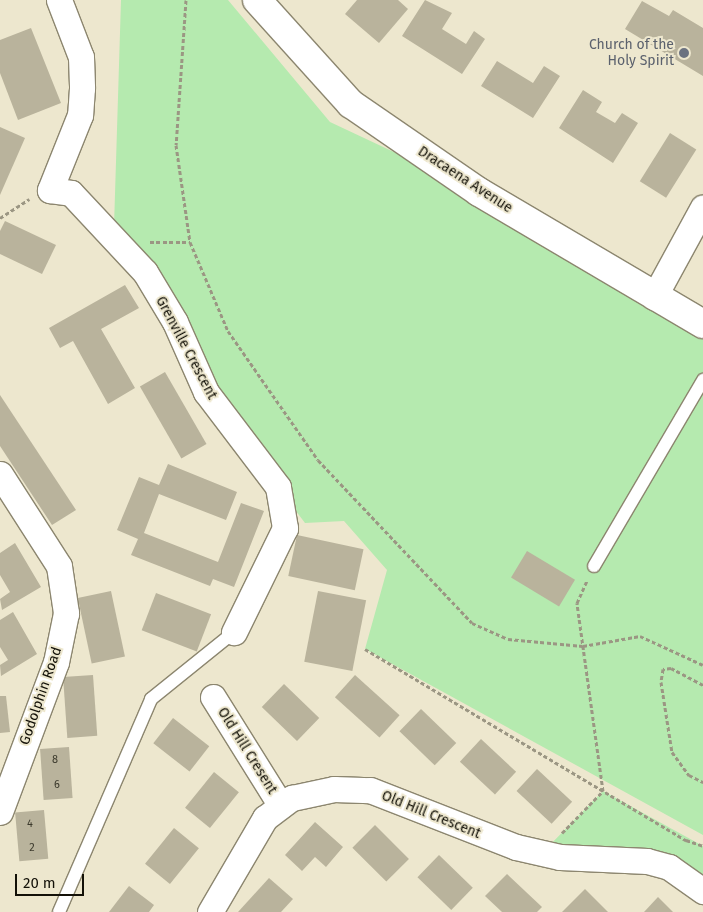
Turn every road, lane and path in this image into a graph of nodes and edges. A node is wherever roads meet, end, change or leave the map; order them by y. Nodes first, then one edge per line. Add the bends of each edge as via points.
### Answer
1 (59, 0) edge
2 (186, 0) edge
3 (257, 0) edge
4 (50, 190) junction
5 (703, 207) edge
6 (0, 218) edge
7 (654, 297) junction
8 (703, 324) edge
9 (703, 380) edge
10 (0, 474) edge
11 (594, 566) joint
12 (234, 632) joint
13 (583, 646) junction
14 (365, 648) dead end
15 (703, 665) edge
16 (703, 685) edge
17 (213, 697) dead end
18 (703, 782) edge
19 (603, 792) junction
20 (281, 806) junction
21 (0, 812) edge
22 (703, 846) edge
23 (542, 853) junction
24 (703, 891) edge
25 (59, 912) edge
26 (210, 912) edge

1 - 4 street via 82,57 82,88 80,115
2 - 13 path via 176,145 190,242 228,331 318,460 472,623 508,639
3 - 7 main road, Dracaena Avenue via 351,104 479,192
4 - 6 path via 20,203
4 - 12 street, Grenville Crescent via 71,194 145,272 175,322 206,392 278,487 285,528
5 - 7 street
7 - 8 main road, Dracaena Avenue
9 - 11 lane
10 - 21 street, Godolphin Road via 58,566 66,613 56,662
11 - 13 path via 577,603
12 - 25 lane via 151,699
13 - 15 path via 640,636
13 - 19 path
14 - 19 path
16 - 18 path via 671,668 663,669 661,682 672,752 689,775
17 - 20 street, Old Hill Cresent
19 - 22 path
19 - 23 path
20 - 23 street, Old Hill Crescent via 292,798 334,789 370,790 471,832
20 - 26 street, Old Hill Crescent via 265,818
23 - 24 street, Old Hill Crescent via 647,861 669,867

